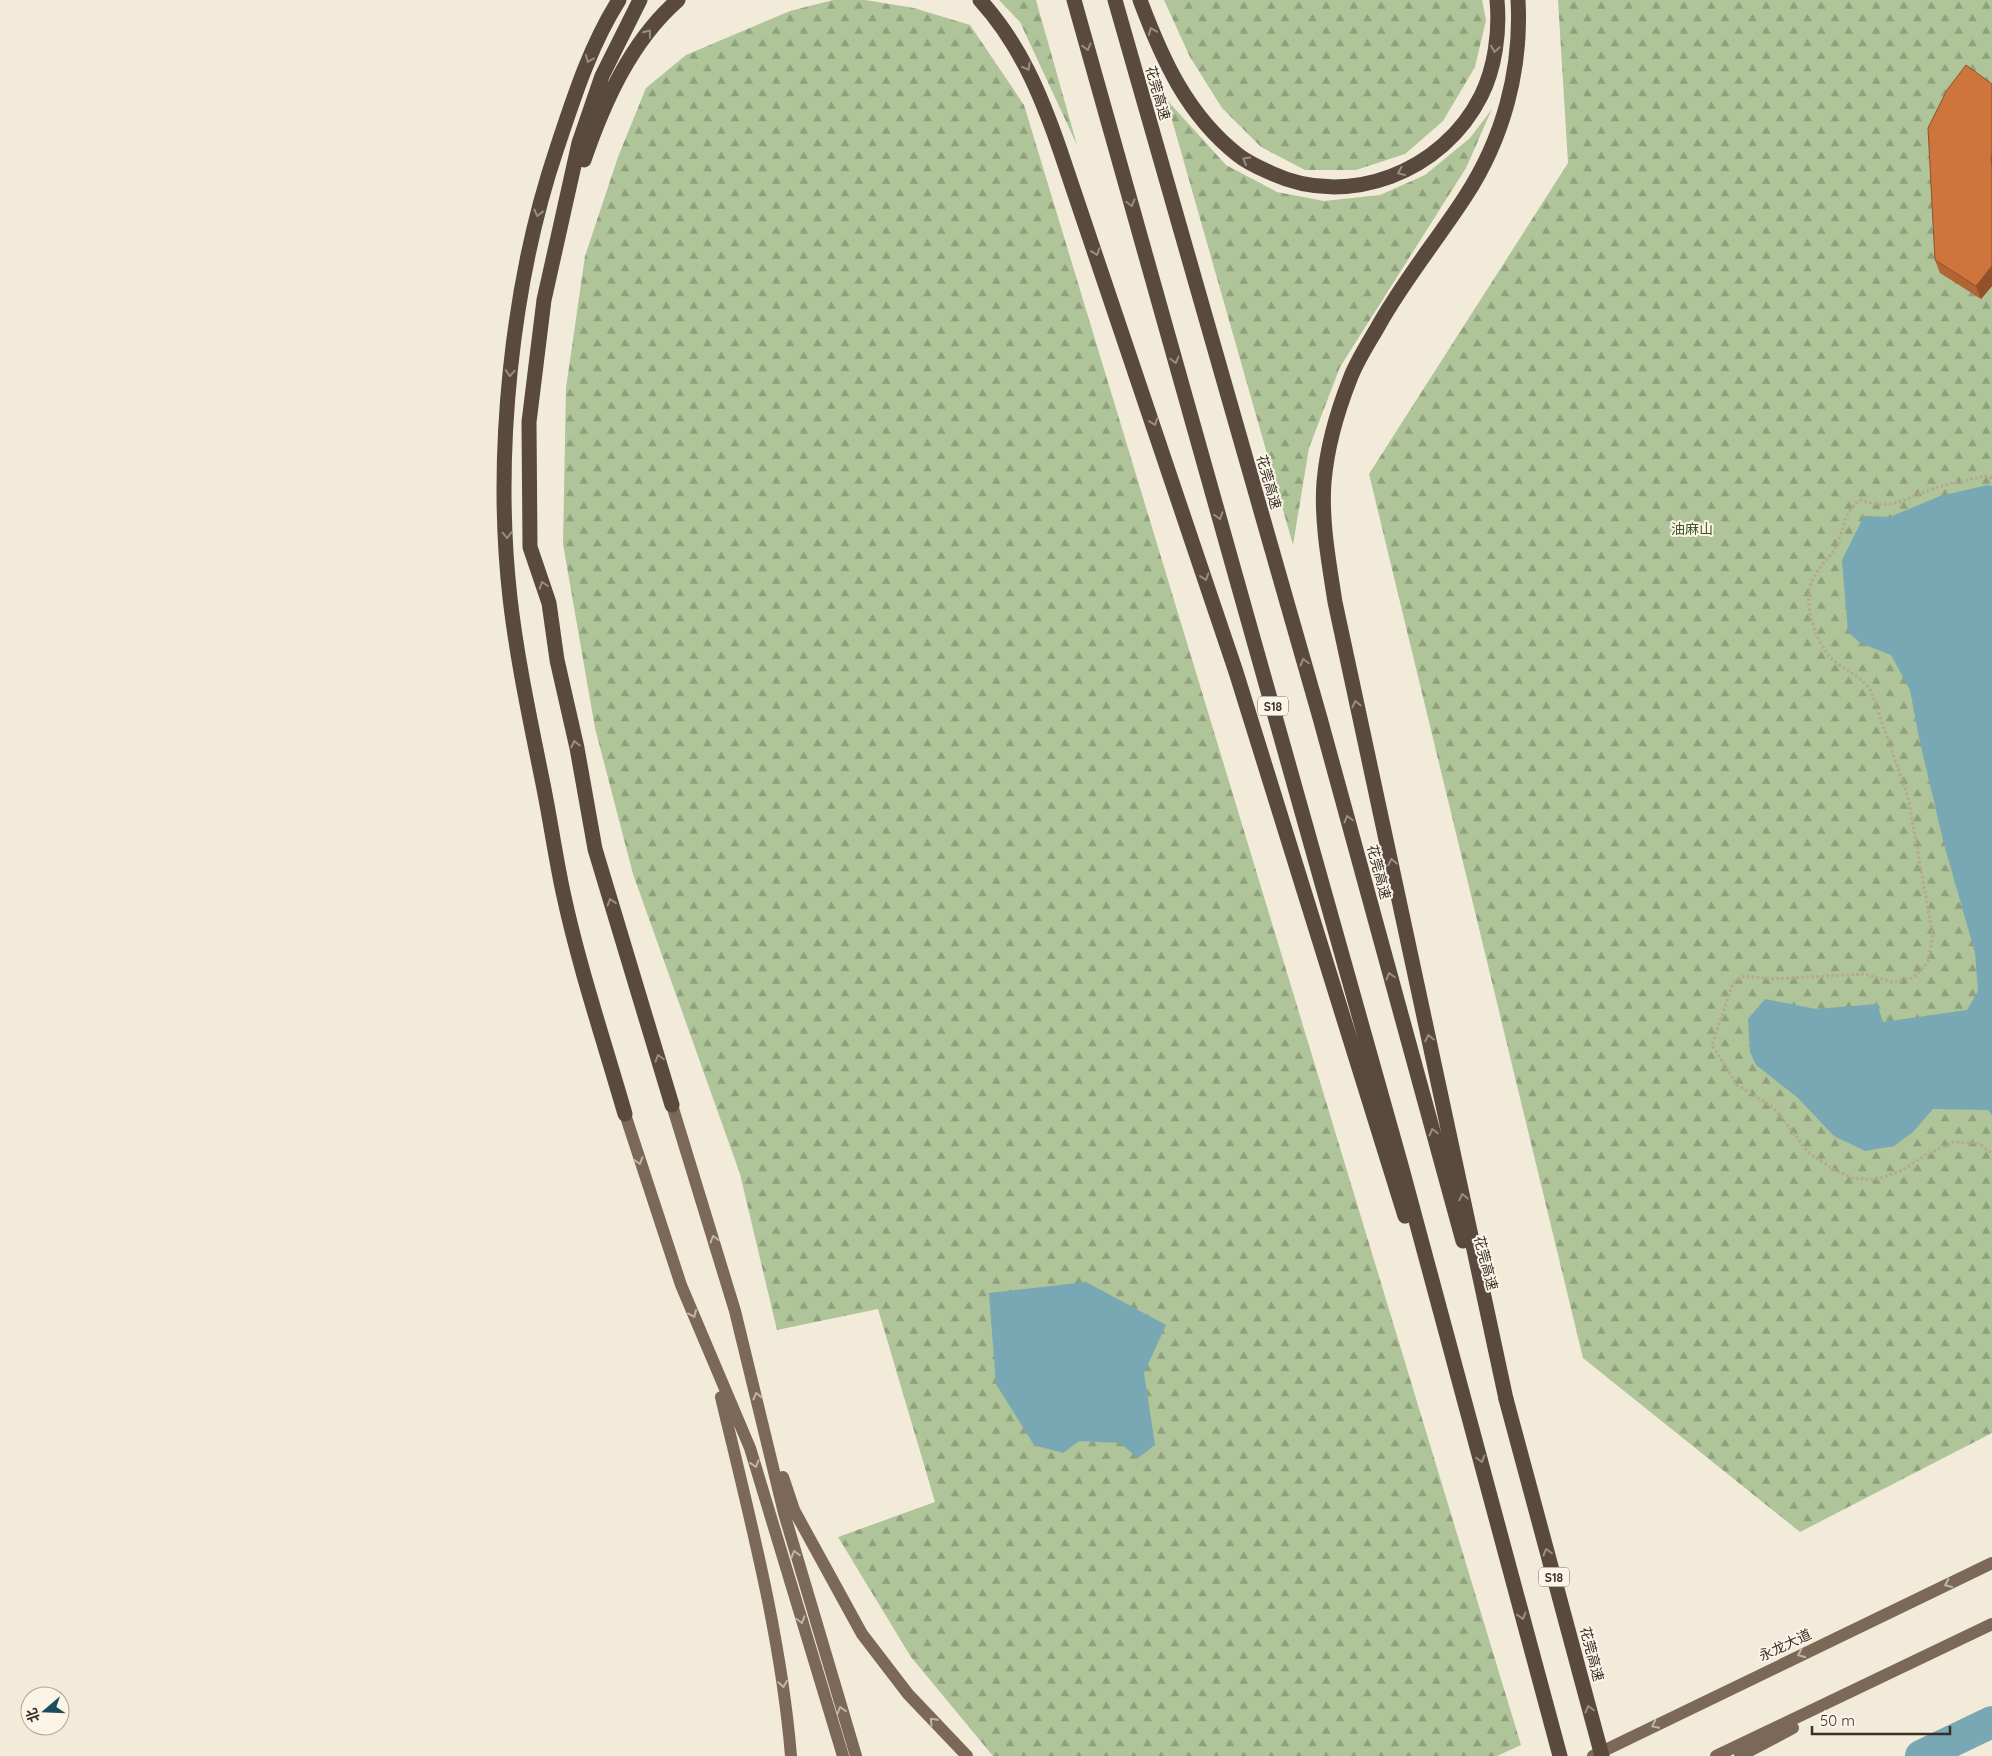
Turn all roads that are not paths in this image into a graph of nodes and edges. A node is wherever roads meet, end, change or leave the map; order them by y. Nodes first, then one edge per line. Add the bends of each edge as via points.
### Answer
1 (612, 0) edge
2 (619, 0) edge
3 (640, 0) edge
4 (678, 0) edge
5 (980, 0) edge
6 (1074, 0) edge
7 (1115, 0) edge
8 (1140, 0) edge
9 (1497, 0) edge
10 (1518, 0) edge
11 (600, 31) junction
12 (563, 220) junction
13 (672, 1105) joint
14 (625, 1114) joint
15 (714, 1363) junction
16 (1506, 1399) junction
17 (1468, 1412) junction
18 (765, 1427) junction
19 (1992, 1563) edge
20 (1988, 1626) edge
21 (791, 1756) edge
22 (843, 1756) edge
23 (856, 1756) edge
24 (967, 1756) edge
25 (1560, 1756) edge
26 (1593, 1756) edge
27 (1602, 1756) edge
28 (1716, 1756) edge
29 (1740, 1756) edge

1 - 11 highway
2 - 11 highway
3 - 12 highway via 599,85 579,143
12 -> 4 highway via 588,146 614,86 635,49
5 -> 17 highway via 1002,26 1030,71 1078,201 1236,672
6 -> 17 highway, S18 via 1297,788
16 -> 7 highway, 花莞高速 / S18 via 1320,718
9 -> 8 highway via 1497,33 1488,80 1469,116 1455,134 1436,151 1396,175 1356,186 1330,188 1285,180 1239,156 1218,137 1171,74
16 -> 10 highway via 1341,635 1329,563 1324,482 1330,443 1350,377 1391,304 1466,195 1494,143 1514,75 1519,38
11 -> 14 highway via 547,177 534,230 511,362 505,478 510,595 528,712 564,894
13 -> 12 highway via 595,850 557,660 549,603 530,547 530,422 544,300
18 -> 13 main road via 735,1311
14 -> 15 main road via 681,1285
15 -> 21 main road via 774,1634
15 -> 22 main road via 750,1448
27 -> 16 highway, 花莞高速 / S18, bridge
17 -> 25 highway, S18
23 -> 18 main road via 803,1584
24 -> 18 main road via 908,1694 862,1634 794,1510
19 -> 26 main road, 永龙大道
20 - 28 main road
20 - 29 main road

